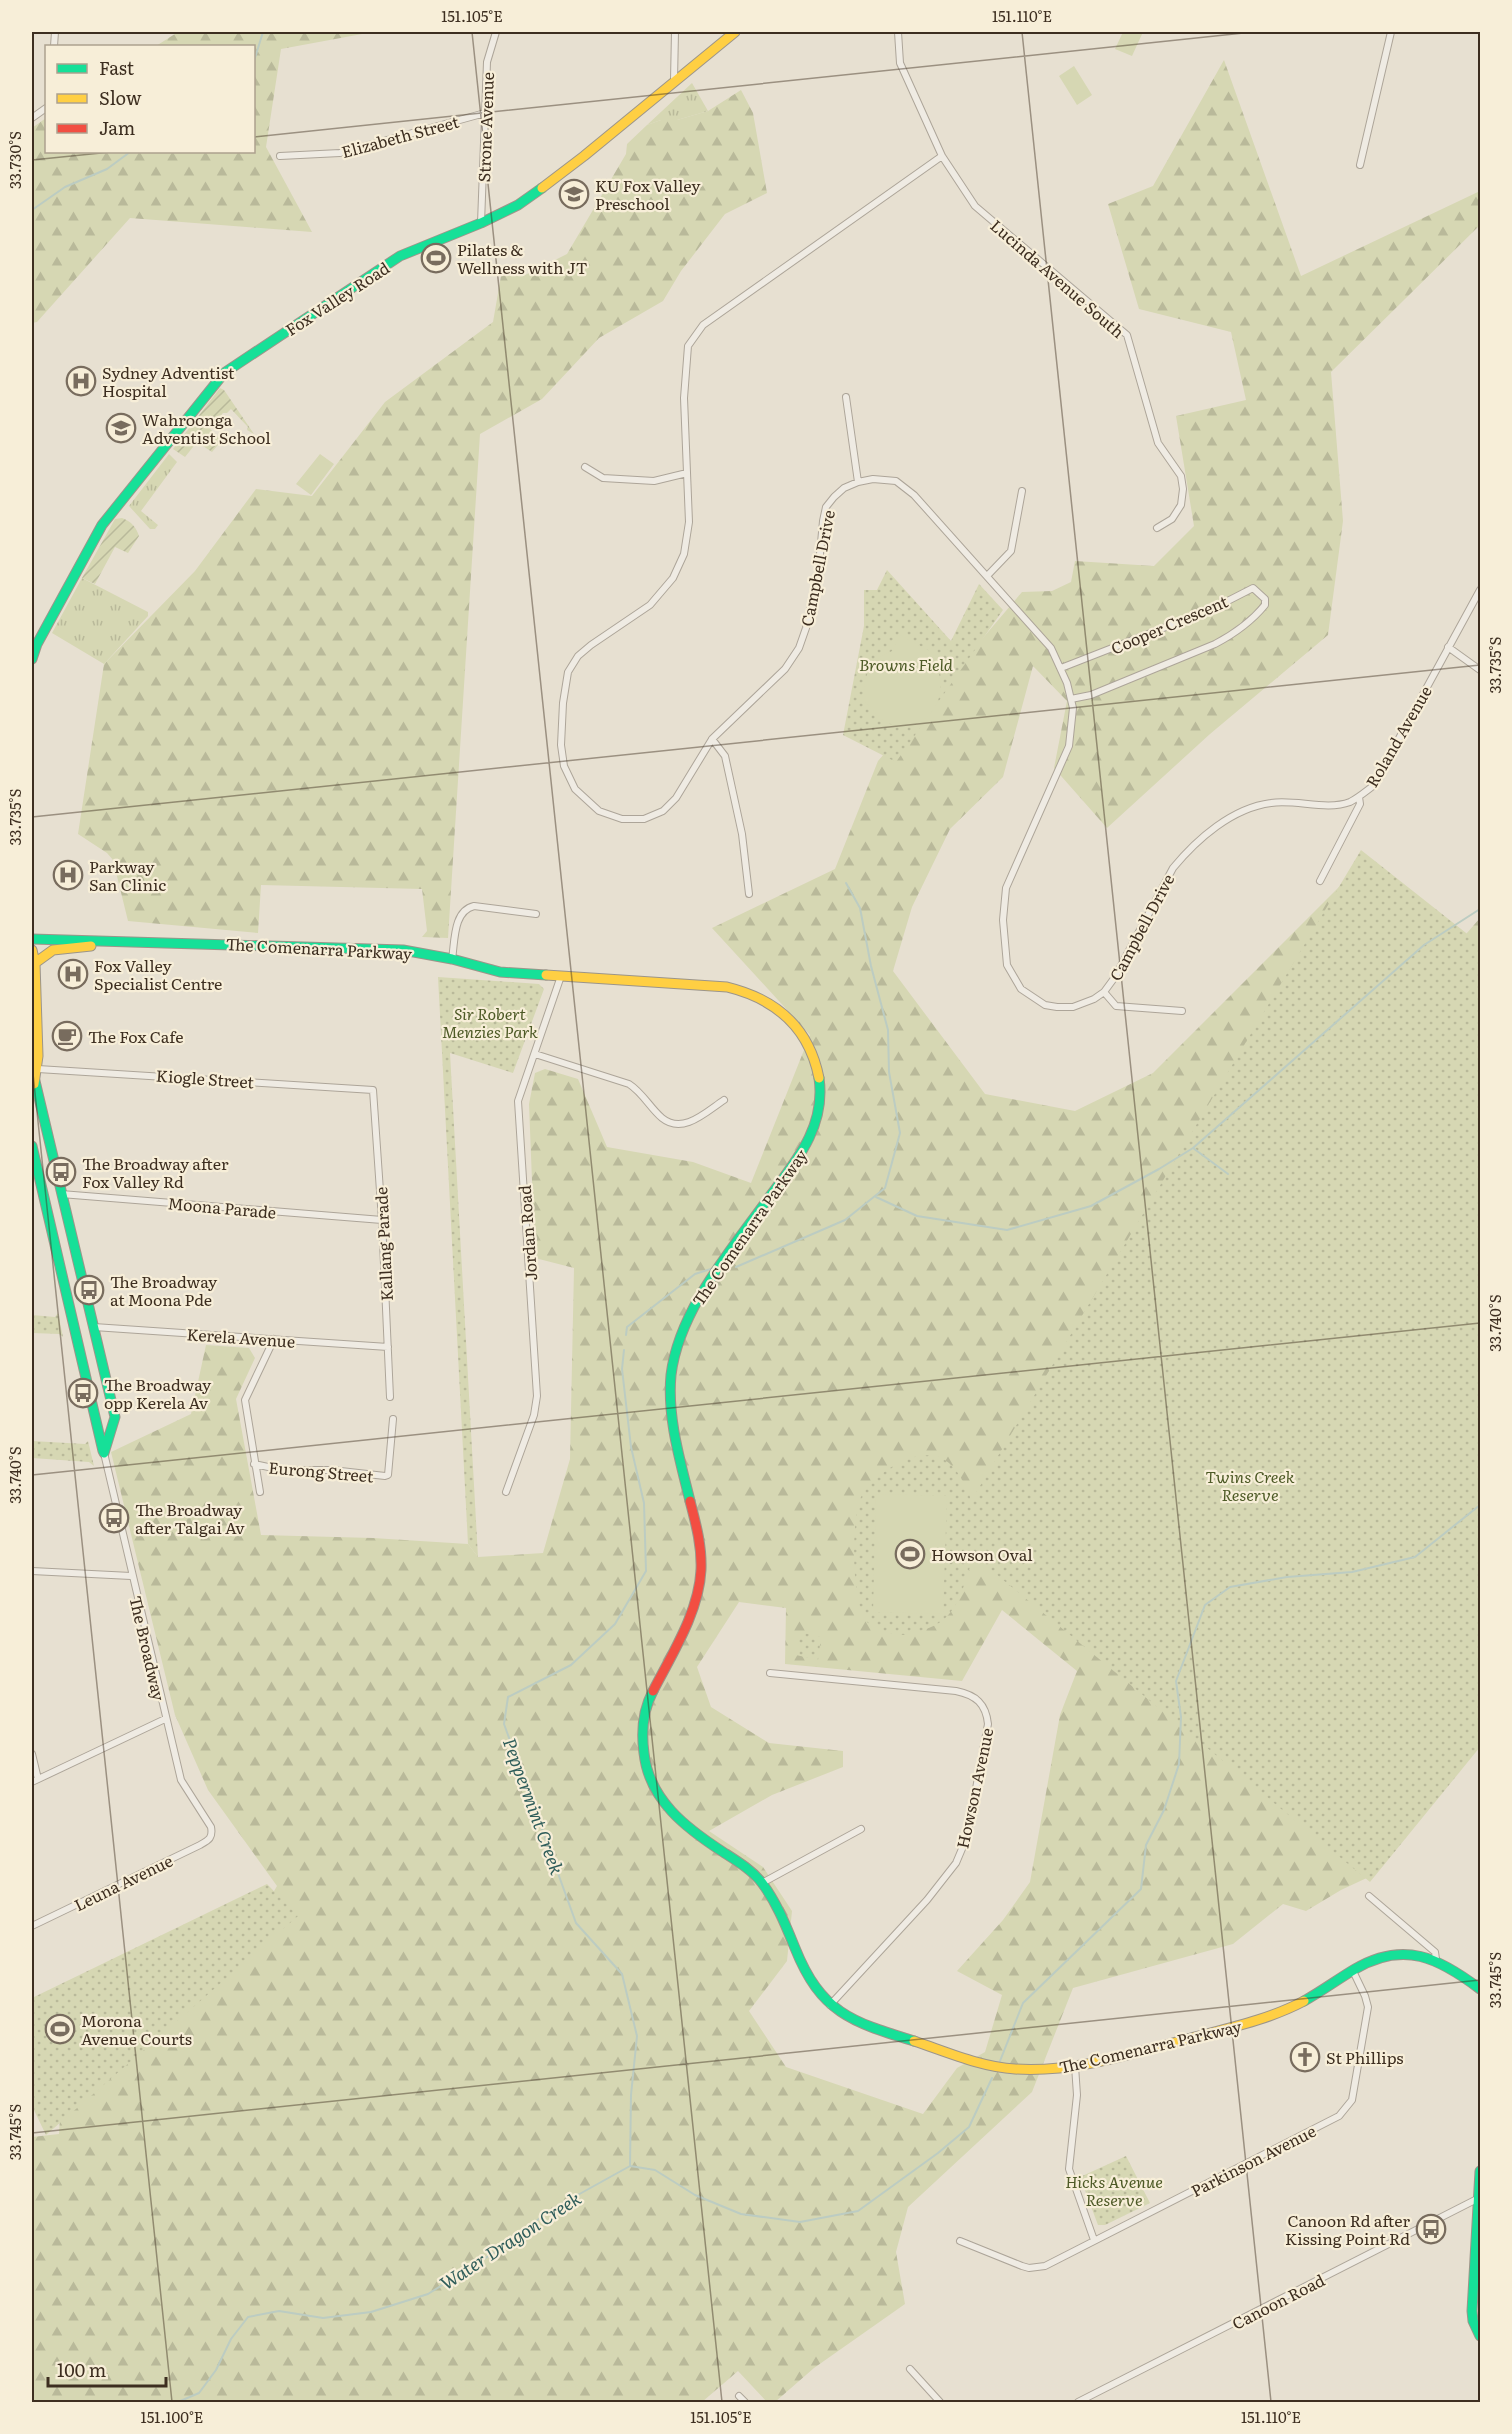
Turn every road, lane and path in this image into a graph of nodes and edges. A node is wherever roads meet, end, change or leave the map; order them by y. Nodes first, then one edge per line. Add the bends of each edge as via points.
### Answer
1 (496, 32) edge
2 (675, 32) edge
3 (735, 32) edge
4 (898, 32) edge
5 (1391, 32) edge
6 (674, 80) junction
7 (45, 109) edge
8 (485, 113) junction
9 (32, 118) edge
10 (279, 156) dead end
11 (942, 156) junction
12 (1360, 165) dead end
13 (481, 223) junction
14 (846, 398) dead end
15 (585, 467) dead end
16 (687, 473) junction
17 (858, 482) junction
18 (1022, 491) dead end
19 (1157, 528) dead end
20 (987, 576) junction
21 (1480, 591) edge
22 (1448, 647) junction
23 (32, 659) edge
24 (1061, 668) junction
25 (1480, 670) edge
26 (1071, 699) junction
27 (712, 740) junction
28 (1359, 797) junction
29 (1320, 881) dead end
30 (749, 894) dead end
31 (536, 914) dead end
32 (32, 939) edge
33 (115, 942) junction
34 (32, 950) edge
35 (452, 959) junction
36 (35, 963) junction
37 (561, 976) junction
38 (1104, 992) junction
39 (1182, 1011) dead end
40 (534, 1054) junction
41 (34, 1079) edge
42 (373, 1090) joint
43 (724, 1100) dead end
44 (32, 1146) edge
45 (62, 1194) junction
46 (382, 1220) junction
47 (94, 1327) junction
48 (274, 1339) junction
49 (388, 1347) junction
50 (390, 1397) dead end
51 (114, 1411) junction
52 (393, 1419) dead end
53 (97, 1425) junction
54 (104, 1453) junction
55 (254, 1464) junction
56 (260, 1492) dead end
57 (506, 1492) dead end
58 (32, 1571) edge
59 (131, 1576) junction
60 (770, 1673) dead end
61 (165, 1719) junction
62 (32, 1754) edge
63 (35, 1781) edge
64 (861, 1829) dead end
65 (213, 1835) joint
66 (762, 1883) junction
67 (1369, 1896) dead end
68 (32, 1926) edge
69 (1436, 1959) junction
70 (1353, 1971) junction
71 (1480, 1989) edge
72 (830, 2006) junction
73 (1075, 2066) junction
74 (1480, 2171) edge
75 (1477, 2199) junction
76 (1094, 2240) junction
77 (960, 2241) dead end
78 (1480, 2336) edge
79 (910, 2369) dead end
80 (739, 2396) dead end
81 (745, 2403) edge
82 (940, 2403) edge
83 (1078, 2403) edge

1 - 8 street, Strone Avenue via 487,62
2 - 6 street
3 - 6 main road, Fox Valley Road
4 - 11 street, Lucinda Avenue South via 900,63
5 - 12 street
6 - 13 main road, Fox Valley Road via 575,163 518,205
7 - 9 street
8 - 10 street, Elizabeth Street via 340,153
8 - 13 street, Strone Avenue
11 - 16 street, Campbell Drive via 694,335 688,346 684,398
11 - 19 street, Lucinda Avenue South via 975,206 1127,335 1158,444 1181,476 1181,505 1172,519
13 - 23 main road, Fox Valley Road via 400,256 224,373 102,525
14 - 17 street
15 - 16 street via 603,478 654,481
16 - 27 street, Campbell Drive via 688,536 673,578 650,605 578,656 568,672 561,745 564,766 575,789 599,811 622,819 644,819 663,811 676,798
17 - 20 street, Campbell Drive via 886,479 902,485
17 - 27 street, Campbell Drive via 844,488 826,507 818,576 799,648 785,669
18 - 20 street via 1011,551
20 - 24 street, Campbell Drive via 1051,648
21 - 22 street, Roland Avenue
22 - 25 street
22 - 28 street, Roland Avenue via 1373,786
24 - 26 street, Campbell Drive
24 - 26 street, Cooper Crescent via 1212,609 1253,588 1265,599 1257,616 1215,644 1091,695
26 - 38 street, Campbell Drive via 1069,746 1006,888 1005,950 1012,978 1031,998 1045,1005 1073,1007
27 - 30 street via 725,756 742,834
28 - 29 street, Roland Avenue via 1360,804
28 - 38 street, Campbell Drive via 1335,804 1271,803 1230,817 1184,854 1173,868
31 - 35 street via 467,908 459,916
32 - 33 main road, The Comenarra Parkway
33 - 35 main road, The Comenarra Parkway via 403,950
33 - 36 main road via 59,949
34 - 36 main road
35 - 37 main road, The Comenarra Parkway via 500,972
36 - 41 main road
37 - 40 street, Jordan Road
37 - 66 main road, The Comenarra Parkway via 748,991 785,1013 809,1045 818,1072 820,1106 811,1138 698,1299 675,1349 670,1375 671,1421 700,1539 701,1573 695,1606 646,1706 643,1725 647,1773 667,1810
38 - 39 street via 1116,1006
40 - 43 street via 629,1084 663,1119 673,1123 684,1125 693,1121
40 - 57 street, Jordan Road via 518,1101 537,1396
41 - 42 street, Kiogle Street
41 - 45 main road
42 - 46 street, Kallang Parade
44 - 53 main road, The Broadway
45 - 46 street, Moona Parade
45 - 47 main road
46 - 49 street, Kallang Parade
47 - 48 street, Kerela Avenue
47 - 51 main road
48 - 49 street, Kerela Avenue
48 - 55 street via 245,1400
49 - 50 street, Kallang Parade
51 - 53 main road via 107,1425
51 - 54 main road via 115,1424
52 - 55 street, Eurong Street via 388,1475 383,1477 332,1470 282,1470
53 - 54 main road, The Broadway
54 - 59 street, The Broadway
55 - 56 street
58 - 59 street
59 - 61 street, The Broadway
60 - 72 street, Howson Avenue via 956,1691 980,1701 987,1713 967,1837 956,1863
61 - 63 street
61 - 65 street, The Broadway via 181,1780
62 - 63 street
64 - 66 street
65 - 68 street, Leuna Avenue via 200,1845
66 - 72 main road, The Comenarra Parkway via 777,1904 804,1972
67 - 69 street via 1435,1952
69 - 70 main road, The Comenarra Parkway via 1396,1954 1373,1959
69 - 71 main road, The Comenarra Parkway
70 - 73 main road, The Comenarra Parkway via 1301,2003 1266,2018
70 - 76 street, Parkinson Avenue via 1368,2007 1352,2100 1344,2112
72 - 73 main road, The Comenarra Parkway via 867,2026 992,2066 1013,2070
73 - 76 street via 1077,2095 1069,2169
74 - 75 main road
75 - 78 main road via 1472,2311
75 - 83 street, Canoon Road
76 - 77 street, Parkinson Avenue via 1045,2266 1029,2268
79 - 82 street
80 - 81 street

